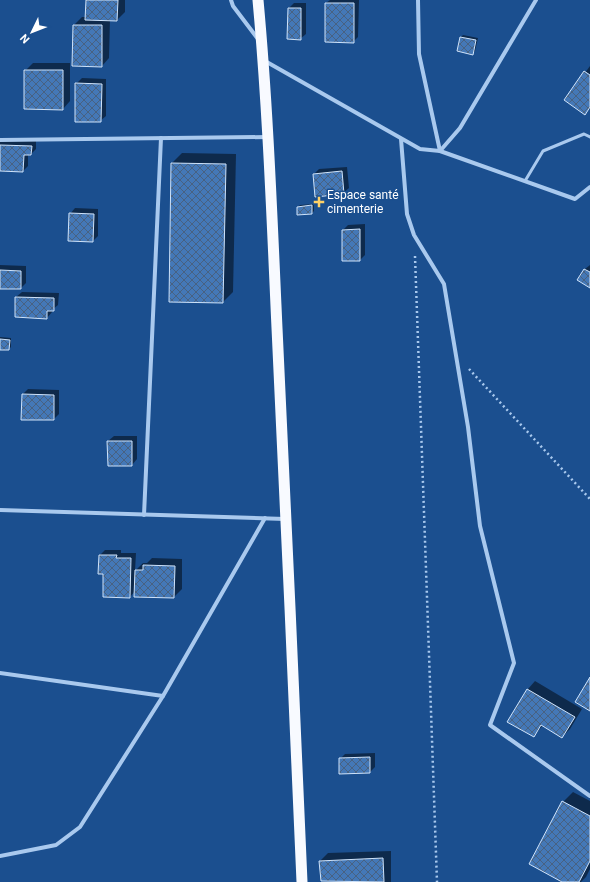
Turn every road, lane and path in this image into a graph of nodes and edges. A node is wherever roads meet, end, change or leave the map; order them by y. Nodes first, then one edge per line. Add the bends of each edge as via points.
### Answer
1 (231, 0) edge
2 (258, 0) edge
3 (418, 0) edge
4 (536, 0) edge
5 (262, 44) junction
6 (263, 60) junction
7 (268, 137) junction
8 (590, 137) edge
9 (162, 138) junction
10 (401, 139) junction
11 (0, 140) edge
12 (440, 151) junction
13 (524, 181) junction
14 (590, 187) edge
15 (414, 235) junction
16 (456, 356) junction
17 (590, 499) edge
18 (0, 510) edge
19 (144, 515) junction
20 (265, 518) junction
21 (286, 519) junction
22 (0, 673) edge
23 (163, 696) junction
24 (590, 796) edge
25 (0, 856) edge
26 (302, 882) edge
27 (437, 882) edge

1 - 5 street
2 - 5 highway
3 - 12 street via 419,54
4 - 12 street via 460,128
5 - 6 highway
6 - 7 highway
6 - 10 street
7 - 9 street
7 - 21 highway
8 - 13 lane via 584,134 543,151
9 - 11 street
9 - 19 street
10 - 12 street via 420,149
10 - 15 street via 407,214
12 - 13 street
13 - 14 street via 575,198
15 - 16 street via 444,284
15 - 27 path
16 - 17 path
16 - 24 street via 480,526 514,662 490,725
18 - 19 street
19 - 20 street
20 - 21 street
20 - 23 street
21 - 26 highway
22 - 23 street
23 - 25 street via 80,827 56,845

